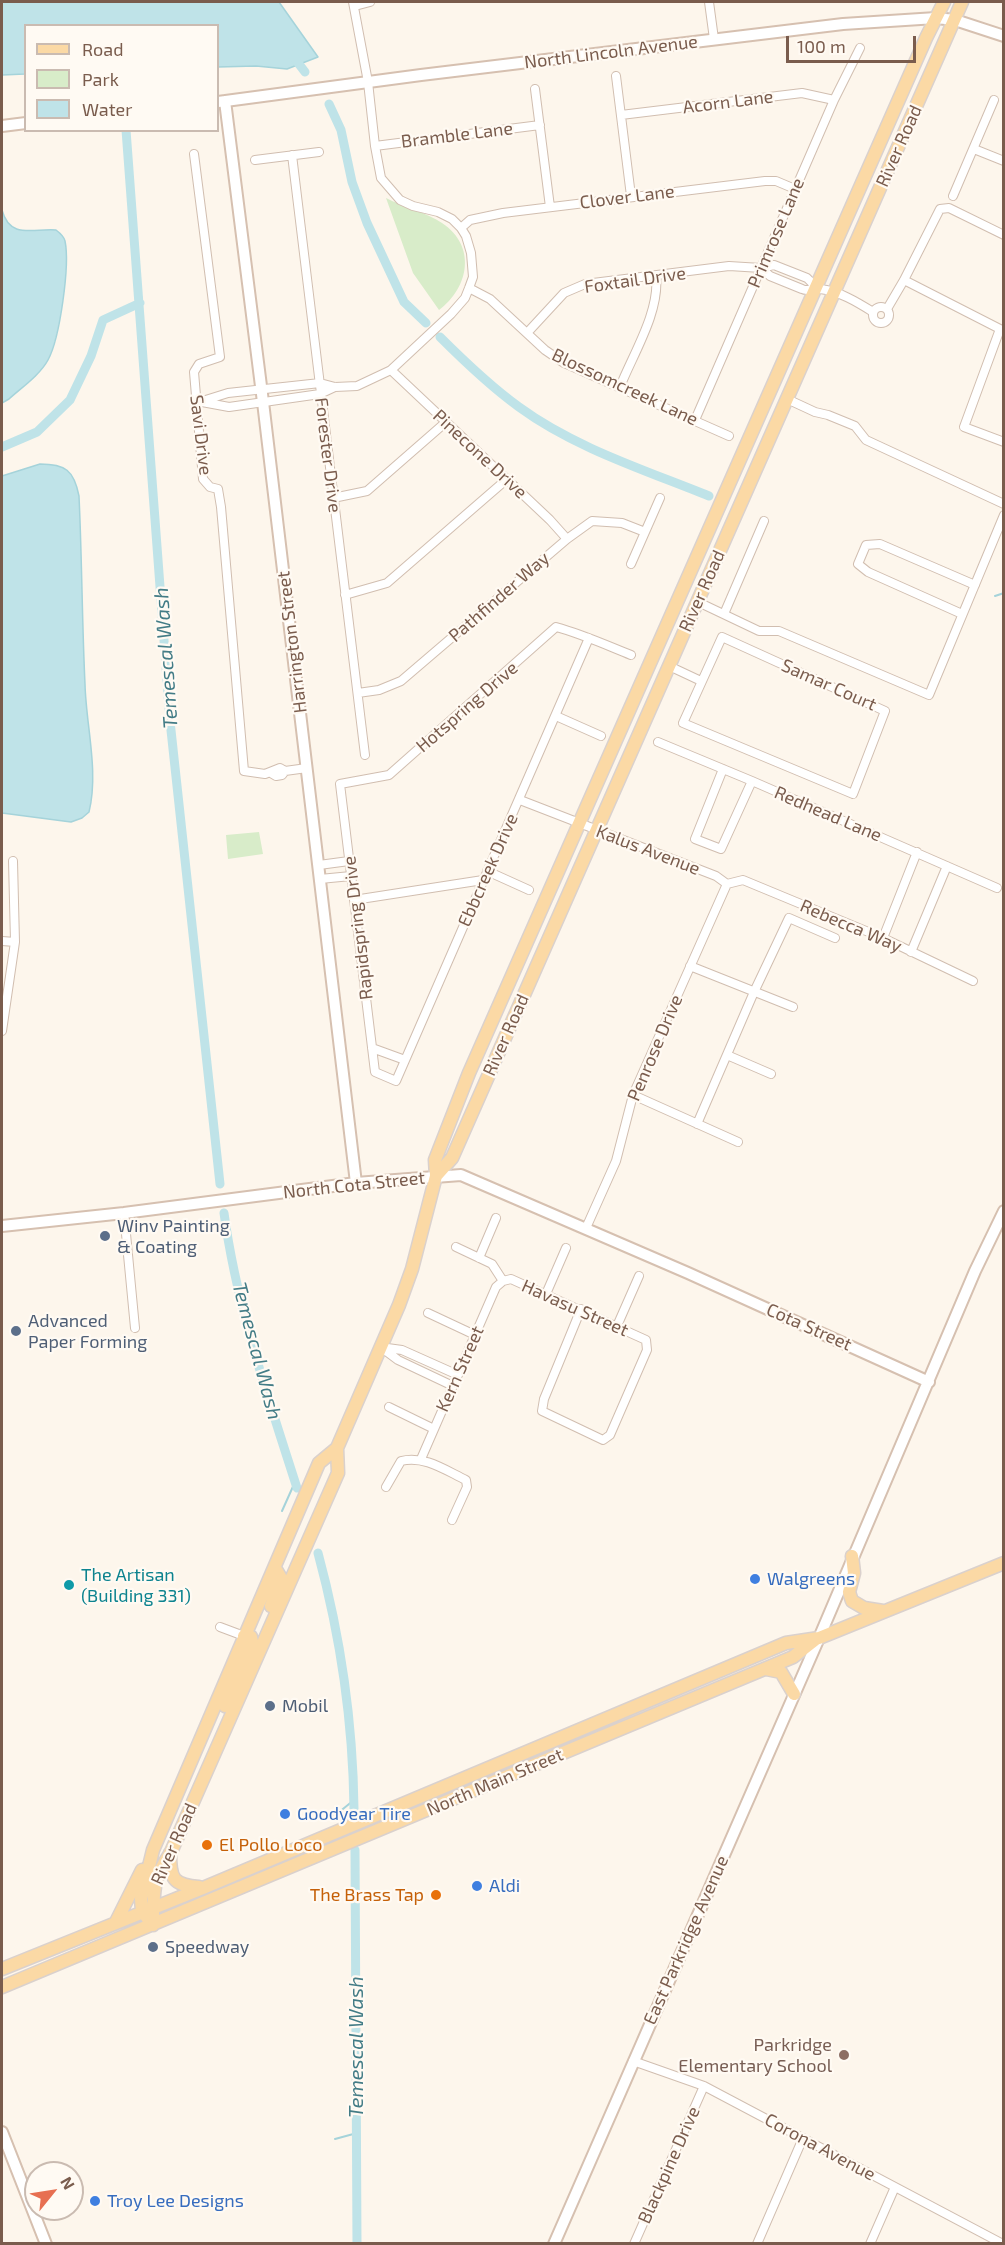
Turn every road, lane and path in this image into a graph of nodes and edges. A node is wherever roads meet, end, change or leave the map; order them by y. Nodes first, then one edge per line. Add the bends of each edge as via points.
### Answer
1 (370, 2) edge
2 (709, 2) edge
3 (944, 2) edge
4 (962, 2) edge
5 (354, 4) edge
6 (936, 18) junction
7 (955, 20) junction
8 (1004, 36) edge
9 (714, 39) junction
10 (860, 48) dead end
11 (616, 76) dead end
12 (368, 82) junction
13 (535, 89) dead end
14 (834, 100) junction
15 (994, 100) dead end
16 (221, 101) edge
17 (621, 115) junction
18 (24, 123) edge
19 (540, 125) junction
20 (2, 126) edge
21 (375, 146) junction
22 (974, 149) junction
23 (319, 152) dead end
24 (194, 154) dead end
25 (292, 155) junction
26 (255, 160) dead end
27 (1004, 161) edge
28 (795, 189) junction
29 (631, 196) junction
30 (953, 196) dead end
31 (550, 207) junction
32 (461, 228) junction
33 (1004, 235) edge
34 (761, 268) junction
35 (656, 276) junction
36 (904, 280) junction
37 (470, 288) junction
38 (817, 288) junction
39 (834, 292) junction
40 (887, 309) junction
41 (873, 312) junction
42 (527, 333) junction
43 (391, 370) junction
44 (320, 383) junction
45 (335, 387) junction
46 (620, 387) junction
47 (262, 389) junction
48 (320, 394) junction
49 (787, 399) junction
50 (263, 402) junction
51 (199, 403) junction
52 (695, 420) junction
53 (446, 422) junction
54 (729, 436) dead end
55 (1004, 442) edge
56 (507, 479) junction
57 (333, 498) junction
58 (660, 498) dead end
59 (1004, 504) edge
60 (1004, 515) edge
61 (764, 521) dead end
62 (645, 532) junction
63 (567, 538) junction
64 (631, 564) dead end
65 (975, 585) junction
66 (345, 595) junction
67 (698, 602) junction
68 (723, 614) junction
69 (962, 614) junction
70 (589, 638) junction
71 (631, 655) dead end
72 (669, 666) junction
73 (701, 681) junction
74 (358, 693) junction
75 (556, 716) junction
76 (601, 736) dead end
77 (658, 742) dead end
78 (365, 755) dead end
79 (307, 768) junction
80 (723, 769) junction
81 (752, 781) junction
82 (340, 784) joint
83 (520, 800) junction
84 (580, 824) junction
85 (597, 831) junction
86 (917, 852) junction
87 (13, 861) dead end
88 (350, 861) junction
89 (318, 865) junction
90 (947, 866) junction
91 (487, 871) junction
92 (351, 876) junction
93 (320, 879) junction
94 (483, 880) junction
95 (727, 884) junction
96 (997, 888) dead end
97 (529, 890) dead end
98 (354, 900) junction
99 (835, 938) dead end
100 (883, 938) junction
101 (2, 941) edge
102 (15, 942) junction
103 (911, 952) junction
104 (690, 966) junction
105 (973, 981) dead end
106 (754, 992) junction
107 (793, 1007) dead end
108 (2, 1031) edge
109 (372, 1048) junction
110 (727, 1055) junction
111 (405, 1060) junction
112 (375, 1072) joint
113 (771, 1074) dead end
114 (633, 1095) junction
115 (697, 1124) junction
116 (738, 1142) dead end
117 (436, 1176) junction
118 (357, 1183) junction
119 (1004, 1211) edge
120 (124, 1213) junction
121 (496, 1218) dead end
122 (2, 1226) edge
123 (586, 1228) junction
124 (456, 1247) dead end
125 (566, 1248) dead end
126 (479, 1258) junction
127 (688, 1273) joint
128 (639, 1275) dead end
129 (503, 1281) junction
130 (546, 1294) junction
131 (581, 1309) junction
132 (428, 1313) dead end
133 (616, 1326) junction
134 (135, 1328) dead end
135 (475, 1335) junction
136 (380, 1347) junction
137 (458, 1375) junction
138 (929, 1382) junction
139 (453, 1386) junction
140 (388, 1407) dead end
141 (434, 1429) junction
142 (337, 1448) junction
143 (421, 1459) junction
144 (386, 1487) dead end
145 (452, 1520) dead end
146 (852, 1556) junction
147 (1004, 1563) edge
148 (275, 1568) junction
149 (884, 1611) junction
150 (271, 1622) junction
151 (220, 1628) dead end
152 (244, 1636) junction
153 (819, 1638) junction
154 (765, 1669) junction
155 (794, 1694) junction
156 (218, 1742) junction
157 (153, 1850) junction
158 (171, 1852) junction
159 (203, 1888) junction
160 (148, 1909) junction
161 (116, 1922) junction
162 (153, 1925) junction
163 (2, 1970) edge
164 (2, 1987) edge
165 (633, 2061) junction
166 (704, 2086) junction
167 (2, 2132) edge
168 (804, 2138) junction
169 (895, 2187) junction
170 (46, 2244) edge
171 (554, 2244) edge
172 (634, 2244) edge
173 (757, 2244) edge
174 (870, 2244) edge
175 (1003, 2244) edge

1 - 5 street
2 - 9 street
3 - 6 main road, River Road
4 - 7 main road, River Road
5 - 12 street
6 - 7 street, North Lincoln Avenue
6 - 9 street, North Lincoln Avenue
6 - 38 main road, River Road
7 - 8 street, North Lincoln Avenue
7 - 39 main road, River Road
9 - 12 street, North Lincoln Avenue
10 - 14 street, Primrose Lane
11 - 17 street
12 - 16 street, North Lincoln Avenue
12 - 21 street
13 - 19 street
14 - 17 street, Acorn Lane via 802,93
14 - 28 street, Primrose Lane
15 - 22 street
16 - 47 street, Harrington Street
17 - 29 street
18 - 20 street
19 - 21 street, Bramble Lane
19 - 31 street
21 - 32 street via 381,178 400,200 438,212
22 - 27 street
22 - 30 street
23 - 25 street
24 - 51 street, Savi Drive via 220,357 199,364 194,372
25 - 26 street
25 - 44 street, Forester Drive
28 - 29 street, Clover Lane via 765,181
28 - 34 street, Primrose Lane
29 - 31 street, Clover Lane
31 - 32 street, Clover Lane via 470,220
32 - 37 street via 471,253
33 - 36 street via 949,208 940,209
34 - 35 street, Foxtail Drive via 729,266
34 - 38 street, Foxtail Drive via 770,276 806,291
34 - 38 street, Foxtail Drive via 774,265 807,278
34 - 52 street, Primrose Lane
35 - 42 street, Foxtail Drive via 585,284 564,293
35 - 46 street via 654,307
36 - 40 street
36 - 55 street via 1000,329 964,427
37 - 42 street, Blossomcreek Lane via 490,299
37 - 43 street via 451,314
38 - 39 street
38 - 84 main road, River Road
39 - 41 street
39 - 49 main road, River Road
40 - 41 street via 879,307
40 - 41 street via 889,318 882,323 874,320
42 - 46 street, Blossomcreek Lane via 564,363
43 - 45 street via 357,386
43 - 53 street, Pinecone Drive
44 - 45 street
44 - 47 street
44 - 48 street, Forester Drive
45 - 48 street
46 - 52 street, Blossomcreek Lane
47 - 50 street, Harrington Street
47 - 51 street via 228,393
48 - 50 street
48 - 57 street, Forester Drive
49 - 59 street via 855,426 866,440
49 - 67 main road, River Road
50 - 51 street via 230,407
50 - 79 street, Harrington Street
51 - 79 street, Savi Drive via 203,479 218,489 221,507 244,771 272,772 276,776
52 - 54 street, Blossomcreek Lane
53 - 56 street, Pinecone Drive
53 - 57 street via 367,491
56 - 63 street, Pinecone Drive
56 - 66 street via 387,583
57 - 66 street, Forester Drive
58 - 62 street
60 - 65 street
61 - 68 street
62 - 63 street, Pathfinder Way via 622,523 592,521
62 - 64 street
63 - 74 street, Pathfinder Way via 402,681
65 - 69 street
65 - 69 street via 880,544 866,545 858,564 868,572
66 - 74 street, Forester Drive
67 - 68 street
67 - 72 main road, River Road
68 - 69 street via 759,631 779,631 929,695
70 - 71 street
70 - 75 street, Ebbcreek Drive
70 - 82 street, Hotspring Drive via 556,627 389,776
72 - 73 street
72 - 85 main road, River Road
73 - 73 street, Samar Court via 683,723 853,794 885,711 722,637
74 - 78 street, Forester Drive
75 - 76 street
75 - 83 street, Ebbcreek Drive
77 - 80 street, Redhead Lane
79 - 89 street, Harrington Street
80 - 81 street, Redhead Lane
80 - 81 street via 695,839 721,849
81 - 86 street, Redhead Lane
82 - 88 street, Rapidspring Drive
83 - 84 street, Kalus Avenue
83 - 91 street, Ebbcreek Drive
84 - 85 street, Kalus Avenue
84 - 117 main road, River Road via 469,1073 435,1160
85 - 95 street, Kalus Avenue via 716,876
85 - 117 main road, River Road via 452,1158
86 - 90 street, Redhead Lane
86 - 100 street
87 - 102 street
88 - 89 street
88 - 92 street, Rapidspring Drive
89 - 93 street, Harrington Street
90 - 96 street, Redhead Lane
90 - 103 street
91 - 94 street, Ebbcreek Drive
91 - 97 street
92 - 93 street
92 - 98 street, Rapidspring Drive
93 - 118 street, Harrington Street
94 - 98 street
94 - 111 street, Ebbcreek Drive
95 - 100 street, Rebecca Way via 743,880
95 - 104 street, Penrose Drive
98 - 109 street, Rapidspring Drive
99 - 106 street via 789,918
100 - 103 street, Rebecca Way
101 - 102 street
102 - 108 street
103 - 105 street, Rebecca Way
104 - 106 street
104 - 114 street, Penrose Drive
106 - 107 street
106 - 110 street
109 - 111 street
109 - 112 street, Rapidspring Drive
110 - 113 street
110 - 115 street
111 - 112 street, Ebbcreek Drive via 396,1081
114 - 115 street
114 - 123 street, Penrose Drive via 616,1161
115 - 116 street
117 - 118 street, North Cota Street
117 - 123 street, North Cota Street via 461,1175
117 - 136 main road, River Road via 412,1269
118 - 120 street, North Cota Street
119 - 138 street, East Parkridge Avenue
120 - 122 street, North Cota Street
120 - 134 street
121 - 126 street
123 - 127 street, North Cota Street
124 - 126 street
125 - 130 street
126 - 129 street via 492,1264
127 - 138 street, Cota Street
128 - 133 street
129 - 130 street, Havasu Street via 511,1279
129 - 135 street, Kern Street via 496,1287
130 - 131 street, Havasu Street
131 - 133 street, Havasu Street
131 - 133 street, Havasu Street via 542,1411 603,1440 610,1435 647,1350 646,1340
132 - 135 street
135 - 137 street, Kern Street
136 - 137 street via 402,1350
136 - 139 street
136 - 142 main road, River Road
137 - 139 street, Kern Street
138 - 146 street, East Parkridge Avenue
139 - 141 street, Kern Street
140 - 141 street
141 - 143 street, Kern Street
142 - 148 main road, River Road via 319,1463
142 - 150 main road, River Road via 338,1473
143 - 144 street via 401,1461
143 - 145 street via 466,1480 467,1487
146 - 149 main road via 852,1601 864,1608
146 - 153 street, East Parkridge Avenue
147 - 149 main road, North Main Street
148 - 150 main road via 281,1578 271,1606
148 - 152 main road, River Road
149 - 153 main road, North Main Street
150 - 156 main road, River Road
151 - 152 street
152 - 156 main road via 251,1637 252,1642 218,1721
152 - 157 main road, River Road
153 - 154 main road, North Main Street via 793,1657
153 - 155 street, East Parkridge Avenue
153 - 159 main road, North Main Street via 786,1643
154 - 155 main road via 781,1672
154 - 162 main road, North Main Street
155 - 165 street, East Parkridge Avenue
156 - 158 main road, River Road
157 - 160 main road, River Road via 142,1891
157 - 161 main road
158 - 159 main road via 170,1871 174,1879 181,1886
158 - 160 main road, River Road via 159,1870
159 - 160 main road, North Main Street
160 - 161 main road, North Main Street
160 - 162 main road, River Road
161 - 163 main road, North Main Street
162 - 164 main road, North Main Street
165 - 166 street, Corona Avenue
165 - 171 street, East Parkridge Avenue
166 - 168 street, Corona Avenue
166 - 172 street, Blackpine Drive
167 - 170 street
168 - 169 street, Corona Avenue
168 - 173 street
169 - 174 street
169 - 175 street, Corona Avenue

